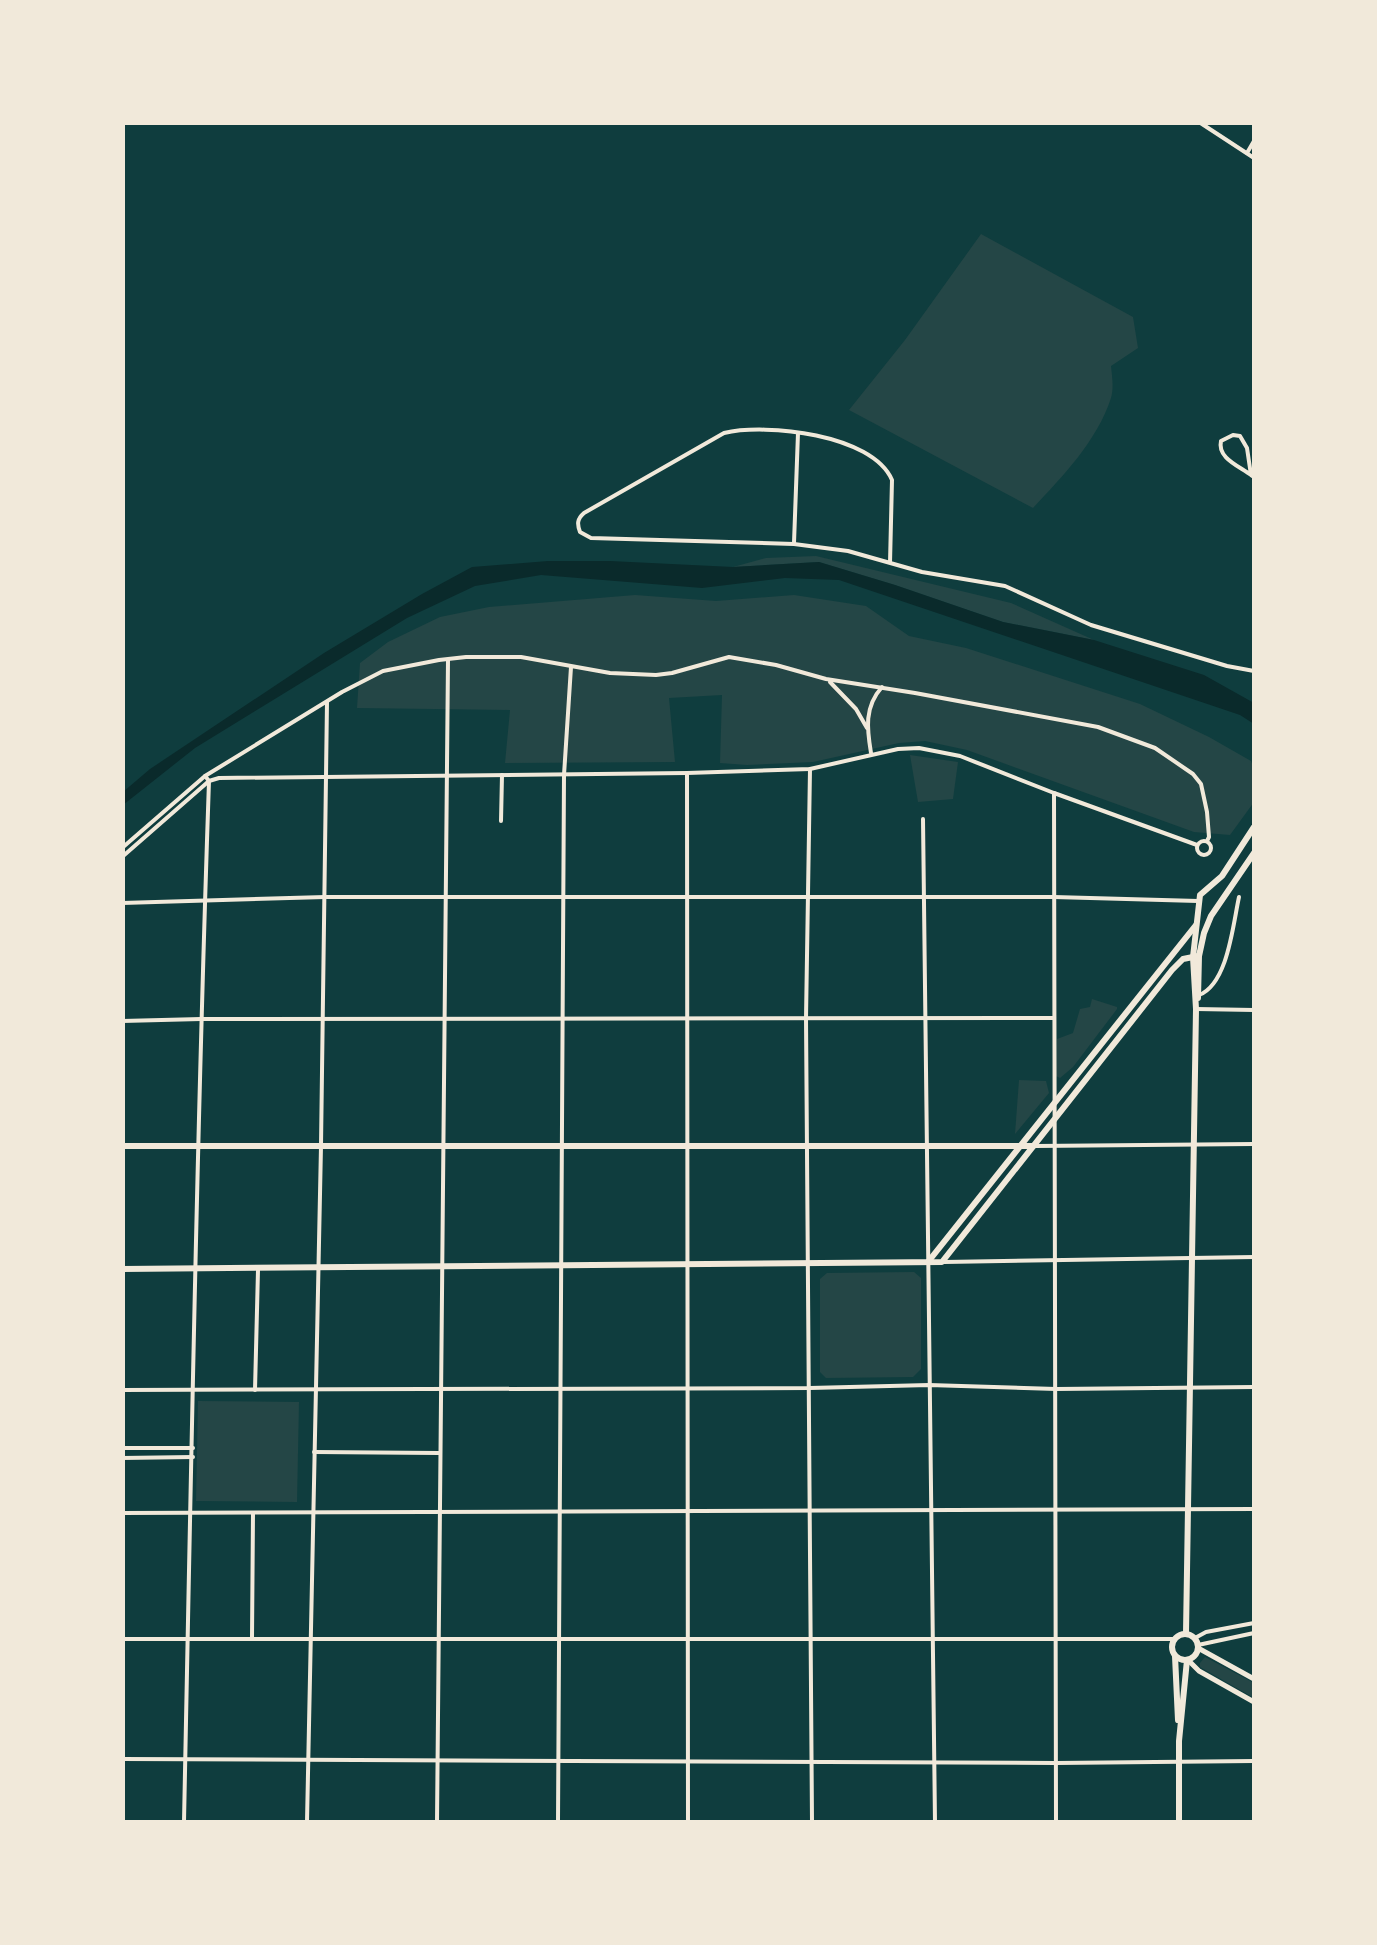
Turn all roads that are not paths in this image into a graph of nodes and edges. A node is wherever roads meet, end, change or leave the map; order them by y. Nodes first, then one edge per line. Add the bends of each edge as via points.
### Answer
1 (1199, 122) edge
2 (1254, 141) edge
3 (1246, 152) junction
4 (1254, 158) edge
5 (798, 433) junction
6 (1253, 476) edge
7 (794, 544) junction
8 (890, 562) junction
9 (448, 660) junction
10 (571, 666) junction
11 (1254, 671) edge
12 (826, 679) junction
13 (882, 687) junction
14 (328, 700) junction
15 (867, 728) junction
16 (871, 755) junction
17 (810, 768) junction
18 (687, 773) junction
19 (447, 775) junction
20 (502, 775) junction
21 (564, 775) junction
22 (327, 776) junction
23 (207, 778) junction
24 (1054, 794) junction
25 (924, 819) dead end
26 (501, 821) dead end
27 (1254, 827) edge
28 (1206, 841) junction
29 (1197, 845) junction
30 (122, 848) edge
31 (1254, 853) edge
32 (122, 857) edge
33 (1209, 888) junction
34 (325, 897) junction
35 (446, 897) junction
36 (563, 897) junction
37 (686, 897) junction
38 (806, 897) junction
39 (924, 897) junction
40 (1054, 897) junction
41 (1239, 897) dead end
42 (1222, 898) junction
43 (205, 900) junction
44 (1200, 902) junction
45 (122, 904) edge
46 (1217, 908) junction
47 (1196, 925) junction
48 (1196, 957) junction
49 (1147, 986) junction
50 (1154, 993) junction
51 (1198, 996) junction
52 (1196, 1009) junction
53 (1254, 1010) edge
54 (323, 1018) junction
55 (444, 1018) junction
56 (562, 1018) junction
57 (687, 1018) junction
58 (806, 1018) junction
59 (925, 1018) junction
60 (1054, 1018) junction
61 (201, 1019) junction
62 (122, 1021) edge
63 (1054, 1104) junction
64 (1054, 1120) junction
65 (807, 1144) junction
66 (1194, 1144) junction
67 (1254, 1144) edge
68 (1055, 1145) junction
69 (122, 1146) edge
70 (197, 1146) junction
71 (321, 1146) junction
72 (443, 1146) junction
73 (561, 1146) junction
74 (688, 1146) junction
75 (926, 1146) junction
76 (1022, 1146) junction
77 (1035, 1146) junction
78 (1254, 1257) edge
79 (1192, 1259) junction
80 (1057, 1260) junction
81 (928, 1262) junction
82 (942, 1262) junction
83 (808, 1263) junction
84 (688, 1264) junction
85 (560, 1265) junction
86 (442, 1266) junction
87 (318, 1267) junction
88 (122, 1268) edge
89 (196, 1268) junction
90 (258, 1268) junction
91 (929, 1386) junction
92 (1190, 1387) junction
93 (1254, 1387) edge
94 (560, 1388) junction
95 (688, 1388) junction
96 (810, 1388) junction
97 (315, 1389) junction
98 (440, 1389) junction
99 (1056, 1389) junction
100 (122, 1390) edge
101 (256, 1390) junction
102 (193, 1391) junction
103 (122, 1448) edge
104 (193, 1448) junction
105 (314, 1452) junction
106 (440, 1453) junction
107 (193, 1457) junction
108 (122, 1458) edge
109 (1056, 1510) junction
110 (1188, 1510) junction
111 (1254, 1510) edge
112 (931, 1511) junction
113 (439, 1512) junction
114 (559, 1512) junction
115 (688, 1512) junction
116 (810, 1512) junction
117 (122, 1513) edge
118 (191, 1513) junction
119 (253, 1513) junction
120 (312, 1513) junction
121 (1254, 1623) edge
122 (1186, 1633) junction
123 (1254, 1633) edge
124 (252, 1638) junction
125 (311, 1638) junction
126 (438, 1638) junction
127 (559, 1638) junction
128 (688, 1638) junction
129 (932, 1638) junction
130 (122, 1639) edge
131 (812, 1639) junction
132 (1056, 1639) junction
133 (1174, 1639) junction
134 (189, 1640) junction
135 (1197, 1644) junction
136 (1175, 1656) junction
137 (1187, 1660) junction
138 (1254, 1679) edge
139 (1254, 1702) edge
140 (1180, 1741) junction
141 (122, 1760) edge
142 (186, 1760) junction
143 (437, 1760) junction
144 (558, 1760) junction
145 (688, 1760) junction
146 (934, 1760) junction
147 (308, 1761) junction
148 (1178, 1761) junction
149 (1254, 1761) edge
150 (811, 1762) junction
151 (1056, 1763) junction
152 (184, 1822) edge
153 (307, 1822) edge
154 (437, 1822) edge
155 (558, 1822) edge
156 (688, 1822) edge
157 (812, 1822) edge
158 (935, 1822) edge
159 (1056, 1822) edge
160 (1178, 1822) edge

1 - 3 street
2 - 3 street
3 - 4 street
5 - 7 street
5 - 7 street via 724,433 584,513 578,525 591,538
5 - 8 street via 856,448 887,469
6 - 6 street via 1222,454 1220,441 1240,436
7 - 8 street
8 - 11 street via 1005,586 1090,625
9 - 10 street via 521,657
9 - 14 street via 383,671
9 - 19 street
10 - 12 street via 656,676 729,656
10 - 21 street
12 - 13 street
12 - 15 street
13 - 15 street via 872,697
13 - 28 street via 1098,727 1155,748 1200,784
14 - 22 street
14 - 23 street
15 - 16 street
16 - 17 street
16 - 24 street via 919,748 960,756
17 - 18 street
17 - 38 street
18 - 21 street
18 - 37 street
19 - 20 street
19 - 22 street
19 - 35 street
20 - 21 street
20 - 26 street
21 - 36 street
22 - 23 street
22 - 34 street
23 - 30 street
23 - 32 street
23 - 43 street
24 - 29 street
24 - 40 street
25 - 39 street
27 - 33 main road
28 - 29 street
28 - 29 street via 1208,854 1200,854
31 - 42 main road
33 - 42 main road
33 - 44 main road
34 - 35 street
34 - 43 street
34 - 54 street
35 - 36 street
35 - 55 street
36 - 37 street
36 - 56 street
37 - 38 street
37 - 57 street
38 - 39 street
38 - 58 street
39 - 40 street
39 - 59 street
40 - 44 street
40 - 60 street
41 - 51 street via 1220,972
42 - 46 main road
43 - 45 street
43 - 61 street
44 - 46 main road
44 - 47 main road
46 - 48 main road
47 - 48 main road
47 - 49 main road
48 - 50 main road via 1178,964
48 - 51 main road
48 - 52 main road
49 - 50 main road
49 - 63 main road
50 - 64 main road
51 - 52 main road
52 - 53 street
52 - 66 main road
54 - 55 street
54 - 61 street
54 - 71 street
55 - 56 street
55 - 72 street
56 - 57 street
56 - 73 street
57 - 58 street
57 - 74 street
58 - 59 street
58 - 65 street
59 - 60 street
59 - 75 street
60 - 63 street
61 - 62 street
61 - 70 street
63 - 64 street
63 - 76 main road
64 - 68 street
64 - 77 main road
65 - 74 main road
65 - 75 main road
65 - 83 street
66 - 67 street
66 - 68 street
66 - 79 main road
68 - 77 street
68 - 80 street
69 - 70 main road
70 - 71 main road
70 - 89 street
71 - 72 main road
71 - 87 street
72 - 73 main road
72 - 86 street
73 - 74 main road
73 - 85 street
74 - 84 street
75 - 76 main road
75 - 81 street
76 - 77 main road
76 - 81 main road
77 - 82 main road
78 - 79 street
79 - 80 street
79 - 92 main road
80 - 82 street
80 - 99 street
81 - 82 main road
81 - 83 main road
81 - 91 street
83 - 84 main road
83 - 96 street
84 - 85 main road
84 - 95 street
85 - 86 main road
85 - 94 street
86 - 87 main road
86 - 98 street
87 - 90 main road
87 - 97 street
88 - 89 main road
89 - 90 main road
89 - 102 street
90 - 101 street
91 - 96 street
91 - 99 street
91 - 112 street
92 - 93 street
92 - 99 street
92 - 110 main road
94 - 95 street
94 - 98 street
94 - 114 street
95 - 96 street
95 - 115 street
96 - 116 street
97 - 98 street
97 - 101 street
97 - 105 street
98 - 106 street
99 - 109 street
100 - 102 street
101 - 102 street
102 - 104 street
103 - 104 street
104 - 107 street
105 - 106 street
105 - 120 street
106 - 113 street
107 - 108 street
107 - 118 street
109 - 110 street
109 - 112 street
109 - 132 street
110 - 111 street
110 - 122 main road
112 - 116 street
112 - 129 street
113 - 114 street
113 - 120 street
113 - 126 street
114 - 115 street
114 - 127 street
115 - 116 street
115 - 128 street
116 - 131 street
117 - 118 street
118 - 119 street
118 - 134 street
119 - 120 street
119 - 124 street
120 - 125 street
121 - 135 street via 1206,1632
122 - 133 main road
122 - 135 main road
123 - 135 street
124 - 125 street
124 - 134 street
125 - 126 street
125 - 147 street
126 - 127 street
126 - 143 street
127 - 128 street
127 - 144 street
128 - 131 street
128 - 145 street
129 - 131 street
129 - 132 street
129 - 146 street
130 - 134 street
131 - 150 street
132 - 133 street
132 - 151 street
133 - 136 main road
134 - 142 street
135 - 137 main road
135 - 138 street
136 - 137 main road
136 - 140 main road
137 - 139 street
137 - 140 main road
140 - 148 main road
141 - 142 street
142 - 147 street
142 - 152 street
143 - 144 street
143 - 147 street
143 - 154 street
144 - 145 street
144 - 155 street
145 - 150 street
145 - 156 street
146 - 150 street
146 - 151 street
146 - 158 street
147 - 153 street
148 - 149 street
148 - 151 street
148 - 160 main road
150 - 157 street
151 - 159 street

